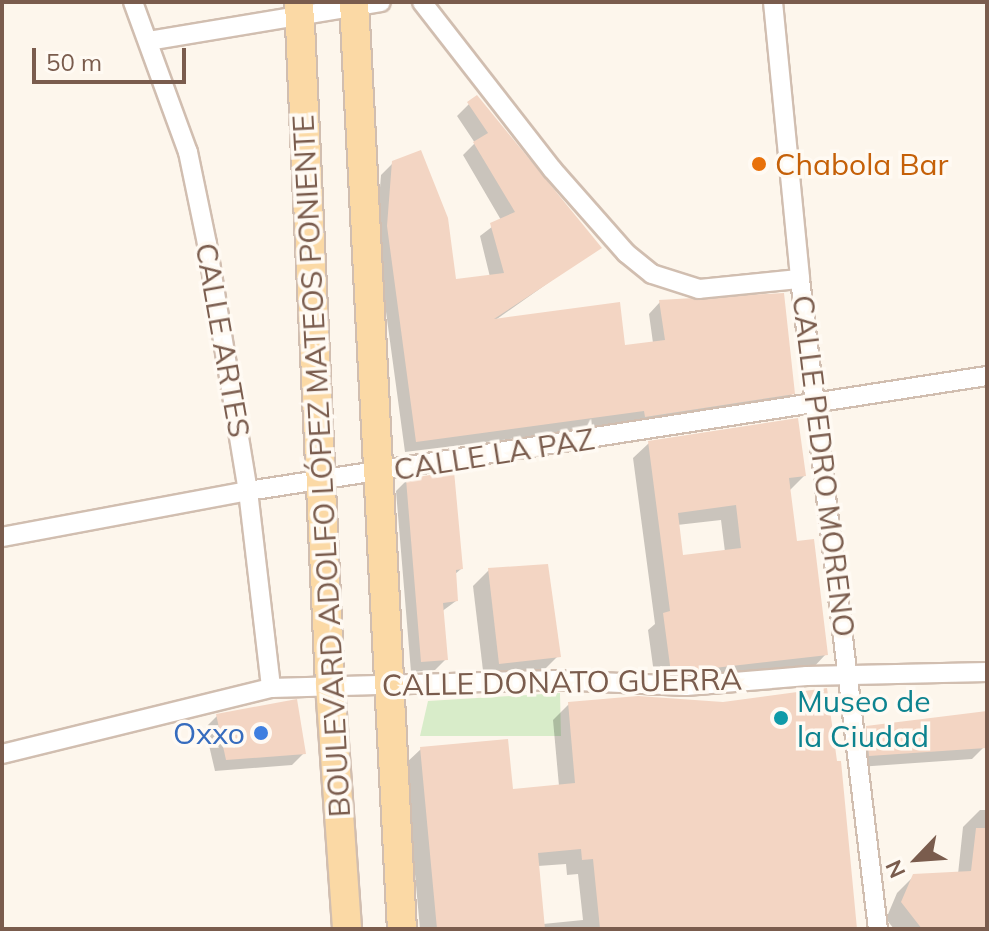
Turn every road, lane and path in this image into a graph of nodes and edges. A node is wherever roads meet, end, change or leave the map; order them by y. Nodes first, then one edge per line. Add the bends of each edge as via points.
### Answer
1 (133, 2) edge
2 (422, 2) edge
3 (773, 2) edge
4 (363, 3) edge
5 (298, 7) edge
6 (149, 41) junction
7 (800, 279) junction
8 (987, 376) edge
9 (816, 406) junction
10 (376, 472) junction
11 (320, 481) junction
12 (248, 491) junction
13 (2, 537) edge
14 (987, 672) edge
15 (851, 674) junction
16 (330, 685) junction
17 (392, 686) junction
18 (271, 688) junction
19 (2, 754) edge
20 (347, 929) edge
21 (402, 929) edge
22 (878, 929) edge

1 - 6 street, CALLE ARTES
2 - 7 street via 552,169 626,253 652,274 699,289
3 - 7 street, CALLE PEDRO MORENO
4 - 5 street
4 - 10 main road, BOULEVARD ADOLFO LÓPEZ MATEOS PONIENTE
5 - 6 street
5 - 11 main road, BOULEVARD ADOLFO LÓPEZ MATEOS PONIENTE
6 - 12 street, CALLE ARTES via 188,152
7 - 9 street, CALLE PEDRO MORENO
8 - 9 street, CALLE LA PAZ
9 - 10 street, CALLE LA PAZ
9 - 15 street, CALLE PEDRO MORENO
10 - 11 street, CALLE LA PAZ
10 - 17 main road, BOULEVARD ADOLFO LÓPEZ MATEOS PONIENTE
11 - 12 street, CALLE LA PAZ
11 - 16 main road, BOULEVARD ADOLFO LÓPEZ MATEOS PONIENTE
12 - 13 street, CALLE LA PAZ
12 - 18 street, CALLE ARTES
14 - 15 street, CALLE DONATO GUERRA
15 - 17 street, CALLE DONATO GUERRA via 686,686 556,680
15 - 22 street, CALLE PEDRO MORENO
16 - 17 street, CALLE DONATO GUERRA
16 - 18 street, CALLE DONATO GUERRA
16 - 20 main road, BOULEVARD ADOLFO LÓPEZ MATEOS PONIENTE
17 - 21 main road, BOULEVARD ADOLFO LÓPEZ MATEOS PONIENTE
18 - 19 street, CALLE DONATO GUERRA

